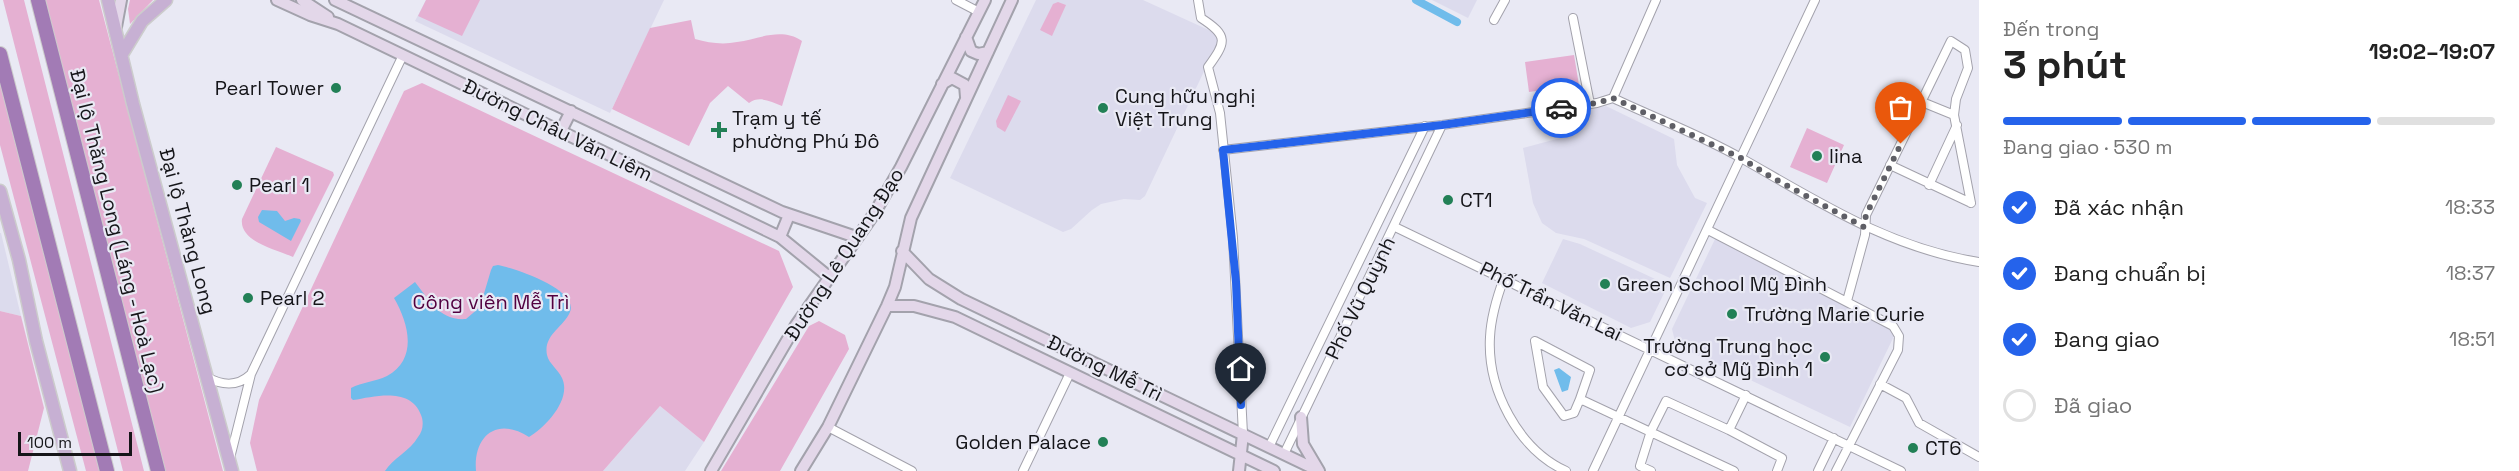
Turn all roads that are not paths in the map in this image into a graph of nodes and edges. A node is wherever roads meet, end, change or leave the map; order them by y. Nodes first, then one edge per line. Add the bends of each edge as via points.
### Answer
1 (38, 0) edge
2 (108, 0) edge
3 (121, 0) edge
4 (166, 0) edge
5 (277, 0) edge
6 (302, 0) edge
7 (335, 0) edge
8 (956, 0) edge
9 (985, 0) edge
10 (1012, 0) edge
11 (1198, 0) edge
12 (1505, 0) edge
13 (1656, 0) edge
14 (1815, 0) edge
15 (979, 12) junction
16 (1573, 18) dead end
17 (1494, 20) dead end
18 (338, 24) junction
19 (116, 31) junction
20 (966, 37) junction
21 (988, 52) junction
22 (0, 54) edge
23 (122, 54) junction
24 (404, 55) junction
25 (942, 84) junction
26 (966, 98) junction
27 (1613, 98) junction
28 (1922, 102) junction
29 (1590, 104) junction
30 (571, 111) junction
31 (1954, 115) junction
32 (1442, 125) junction
33 (1957, 125) junction
34 (1425, 126) junction
35 (561, 131) junction
36 (1223, 150) junction
37 (1741, 158) junction
38 (1890, 165) junction
39 (1929, 184) junction
40 (0, 191) edge
41 (789, 215) junction
42 (4, 223) edge
43 (1395, 227) junction
44 (1864, 227) junction
45 (1708, 230) junction
46 (780, 237) junction
47 (856, 237) junction
48 (902, 251) junction
49 (1979, 262) edge
50 (829, 277) junction
51 (1504, 278) junction
52 (961, 299) junction
53 (1847, 300) junction
54 (887, 306) junction
55 (953, 316) junction
56 (1651, 349) junction
57 (1070, 373) junction
58 (251, 374) junction
59 (207, 377) junction
60 (1880, 384) junction
61 (1746, 395) junction
62 (1580, 399) junction
63 (1301, 417) junction
64 (1618, 417) junction
65 (828, 427) junction
66 (1729, 430) junction
67 (1651, 431) junction
68 (1243, 434) junction
69 (1834, 438) junction
70 (1849, 446) junction
71 (1269, 447) junction
72 (1284, 454) junction
73 (1241, 457) junction
74 (1979, 457) edge
75 (231, 466) edge
76 (1271, 470) edge
77 (69, 471) edge
78 (107, 471) edge
79 (158, 471) edge
80 (711, 471) edge
81 (801, 471) edge
82 (912, 471) edge
83 (1023, 471) edge
84 (1239, 471) edge
85 (1319, 471) edge
86 (1566, 471) edge
87 (1593, 471) edge
88 (1651, 471) edge
89 (1734, 471) edge
90 (1777, 471) edge
91 (1818, 471) edge
92 (1836, 471) edge
93 (1901, 471) edge

1 - 79 highway, Đại lộ Thăng Long (Láng - Hoà Lạc)
2 - 19 main road, Đại lộ Thăng Long
3 - 19 main road
4 - 23 main road via 141,21
5 - 18 main road, Đường Châu Văn Liêm
6 - 18 main road
7 - 30 main road, Đường Châu Văn Liêm
8 - 15 street
9 - 15 main road, Đường Lê Quang Đạo
10 - 21 main road, Đường Lê Quang Đạo
11 - 36 street via 1201,18 1219,30 1222,37 1222,46 1208,67 1218,104
12 - 17 street
13 - 27 street
14 - 37 street
15 - 20 main road, Đường Lê Quang Đạo
16 - 29 street
18 - 24 main road, Đường Châu Văn Liêm
19 - 23 main road, Đại lộ Thăng Long
20 - 21 main road via 971,51
20 - 25 main road, Đường Lê Quang Đạo
21 - 26 main road, Đường Lê Quang Đạo
22 - 78 highway
23 - 59 main road, Đại lộ Thăng Long
24 - 35 main road, Đường Châu Văn Liêm
24 - 58 street
25 - 26 main road via 952,78 959,81 964,85
25 - 47 main road, Đường Lê Quang Đạo via 901,167
26 - 48 main road, Đường Lê Quang Đạo via 911,218
27 - 29 street
27 - 37 street
28 - 31 street
28 - 31 street via 1951,41 1965,50 1968,68
28 - 38 street
29 - 32 street
30 - 35 main road
30 - 41 main road, Đường Châu Văn Liêm
31 - 33 street
32 - 34 street
32 - 43 street, Phố Vũ Quỳnh
33 - 39 street
33 - 39 street via 1971,203
34 - 36 street
34 - 71 street, Phố Vũ Quỳnh
35 - 46 main road, Đường Châu Văn Liêm
36 - 68 street via 1235,271
37 - 44 street
37 - 45 street
38 - 39 street
38 - 44 street
40 - 42 main road
41 - 46 main road
41 - 47 main road, Đường Châu Văn Liêm
42 - 77 main road
43 - 51 street, Phố Trần Văn Lai
43 - 63 street, Phố Vũ Quỳnh
44 - 49 street via 1953,258
44 - 53 street
45 - 53 street
45 - 56 street
46 - 50 main road, Đường Châu Văn Liêm
47 - 50 main road, Đường Lê Quang Đạo
48 - 52 main road, Đường Mễ Trì via 929,279
48 - 54 main road, Đường Lê Quang Đạo
50 - 80 main road, Đường Lê Quang Đạo via 796,325
51 - 56 street, Phố Trần Văn Lai
51 - 86 street via 1490,336 1494,376 1508,412 1524,438 1539,454
52 - 55 main road
52 - 68 main road, Đường Mễ Trì
53 - 60 street via 1893,326 1899,336 1898,350
54 - 55 main road, Đường Mễ Trì via 914,306
54 - 65 main road, Đường Lê Quang Đạo
55 - 57 main road, Đường Mễ Trì
56 - 61 street, Phố Trần Văn Lai
56 - 64 street
57 - 73 main road, Đường Mễ Trì
57 - 83 street
58 - 59 street via 244,380 224,384
58 - 75 street
59 - 75 main road, Đại lộ Thăng Long
60 - 70 street
60 - 74 street via 1906,398 1919,423
61 - 66 street
61 - 69 street, Phố Trần Văn Lai
62 - 62 street via 1574,413 1564,416 1543,387 1535,341 1590,370
62 - 64 street
63 - 72 street, Phố Vũ Quỳnh
63 - 85 main road via 1304,445
64 - 67 street
64 - 87 street
65 - 81 main road, Đường Lê Quang Đạo
65 - 82 street
66 - 67 street via 1666,401
66 - 90 street via 1782,458
67 - 88 street via 1640,466
67 - 89 street
68 - 71 main road, Đường Mễ Trì
68 - 73 main road
69 - 70 street, Phố Trần Văn Lai
69 - 91 street
70 - 92 street
70 - 93 street, Phố Trần Văn Lai
71 - 72 main road, Đường Mễ Trì
71 - 76 main road
72 - 76 main road, Phố Vũ Quỳnh
72 - 85 main road, Đường Mễ Trì
73 - 76 main road, Đường Mễ Trì
73 - 84 main road

